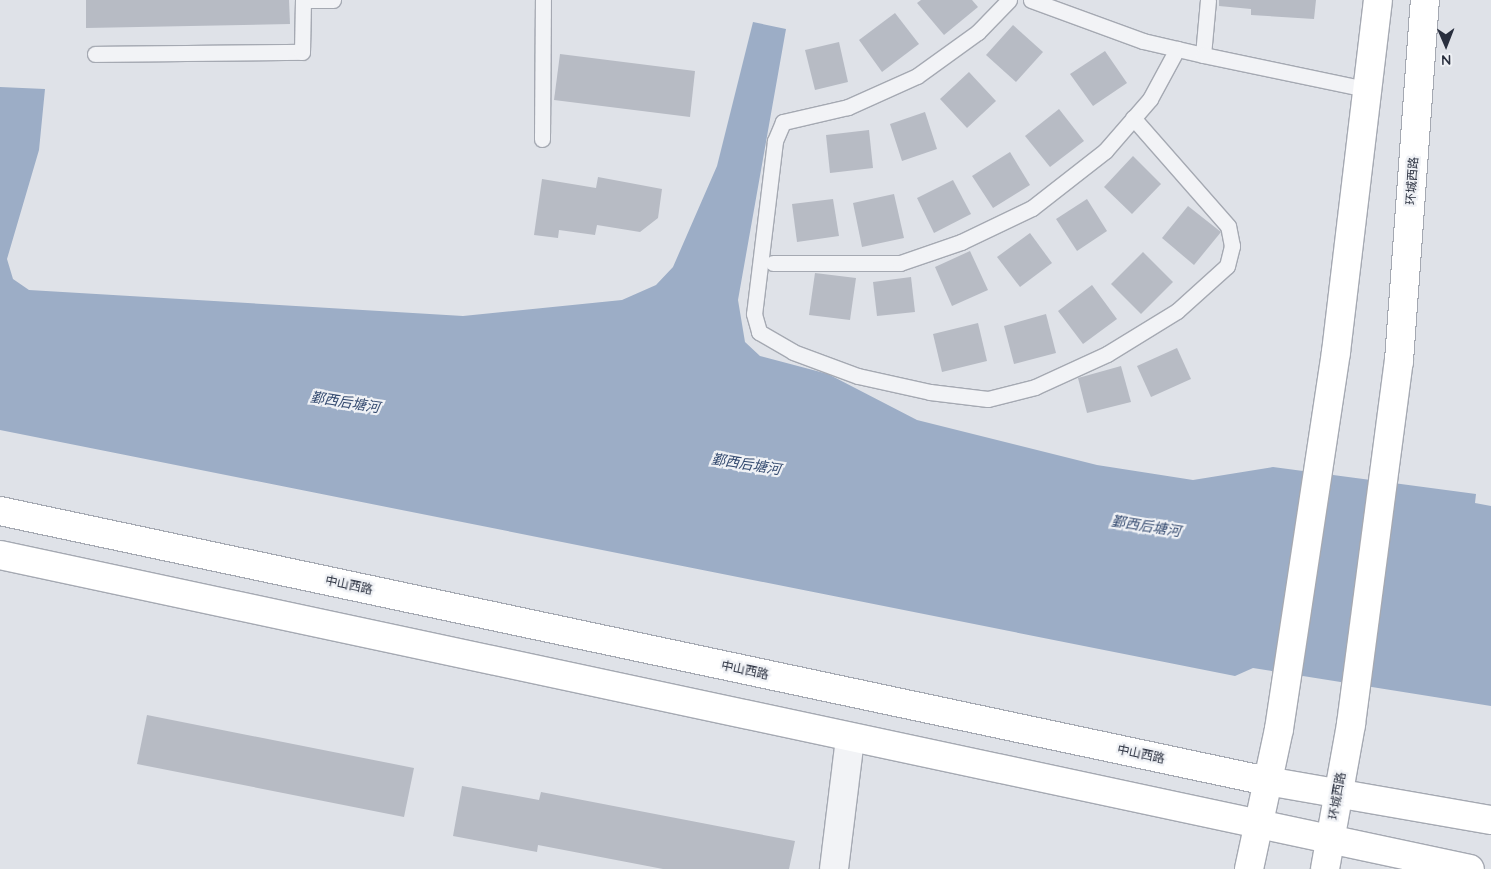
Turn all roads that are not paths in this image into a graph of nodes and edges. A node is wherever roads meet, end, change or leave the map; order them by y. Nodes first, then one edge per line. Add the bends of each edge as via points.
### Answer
1 (303, 0) edge
2 (333, 0) edge
3 (543, 0) edge
4 (1009, 0) edge
5 (1031, 0) edge
6 (1208, 0) edge
7 (1378, 0) edge
8 (1425, 0) edge
9 (1177, 49) junction
10 (95, 54) dead end
11 (1203, 55) junction
12 (1370, 90) junction
13 (1133, 118) junction
14 (542, 139) dead end
15 (773, 263) dead end
16 (0, 511) edge
17 (0, 556) edge
18 (850, 739) junction
19 (1267, 781) junction
20 (1337, 792) junction
21 (1491, 820) edge
22 (1256, 823) junction
23 (1330, 842) junction
24 (834, 869) edge
25 (1249, 869) edge
26 (1325, 869) edge
27 (1470, 869) edge

1 - 2 lane
1 - 10 lane via 302,52
3 - 14 lane
4 - 13 lane via 978,32 917,76 848,107 783,122 775,141 754,314 759,332 793,352 858,376 930,392 988,399 1035,387 1107,354 1177,311 1227,266 1232,246 1228,226
5 - 9 lane
6 - 11 lane
7 - 12 main road
8 - 20 main road, 环城西路 via 1399,361 1351,724
9 - 11 lane
9 - 13 lane via 1150,99
11 - 12 lane
12 - 19 main road via 1336,352 1279,729
13 - 15 lane via 1105,151 1032,208 962,242 900,263
16 - 19 main road, 中山西路
17 - 18 main road
18 - 22 main road
18 - 24 street
19 - 20 main road, 中山西路
19 - 22 main road
20 - 21 main road, 中山西路
20 - 23 main road, 环城西路
22 - 23 main road
22 - 25 main road
23 - 26 main road, 环城西路
23 - 27 main road

